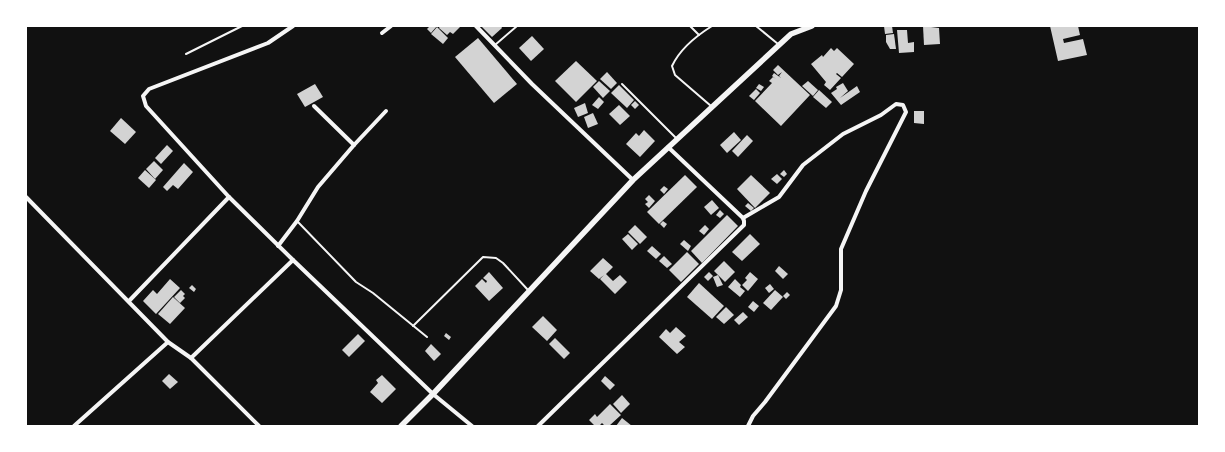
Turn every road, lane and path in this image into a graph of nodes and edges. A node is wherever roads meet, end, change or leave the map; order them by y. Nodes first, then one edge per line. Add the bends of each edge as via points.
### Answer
1 (242, 26) edge
2 (293, 26) edge
3 (391, 26) edge
4 (476, 26) edge
5 (517, 26) edge
6 (690, 26) edge
7 (712, 26) edge
8 (756, 26) edge
9 (812, 26) edge
10 (382, 33) dead end
11 (699, 35) junction
12 (495, 45) junction
13 (780, 45) junction
14 (186, 54) dead end
15 (622, 84) dead end
16 (314, 106) dead end
17 (712, 107) junction
18 (386, 111) dead end
19 (677, 139) junction
20 (354, 145) junction
21 (668, 147) junction
22 (633, 180) junction
23 (26, 197) edge
24 (229, 197) junction
25 (743, 218) junction
26 (297, 221) junction
27 (278, 246) junction
28 (292, 260) junction
29 (529, 291) junction
30 (128, 301) junction
31 (413, 326) junction
32 (427, 338) dead end
33 (168, 342) junction
34 (191, 358) junction
35 (433, 394) junction
36 (257, 425) edge
37 (74, 426) edge
38 (401, 426) edge
39 (472, 426) edge
40 (538, 426) edge
41 (748, 426) edge

1 - 14 lane
2 - 24 street via 268,43 158,84 143,96 146,106
3 - 10 street
4 - 12 street
5 - 12 lane
6 - 11 lane
7 - 11 lane
8 - 13 lane
9 - 13 street via 791,34
11 - 17 lane via 676,58 672,66 675,75
12 - 22 street via 532,84
13 - 17 street
15 - 19 lane
16 - 20 street
17 - 19 street
18 - 20 street
19 - 21 street
20 - 26 street via 318,187
21 - 22 street
21 - 25 street
22 - 29 street
23 - 30 street
24 - 27 street
24 - 30 street
25 - 40 street via 744,225
25 - 41 street via 779,197 803,165 843,134 881,115 896,104 903,105 906,112 866,191 841,249 841,290 836,306
26 - 27 street
26 - 31 lane via 356,282
27 - 28 street
28 - 34 street
28 - 35 street
29 - 31 lane via 503,263 496,258 483,257
29 - 35 street
30 - 33 street
31 - 32 lane
33 - 34 street
33 - 37 street
34 - 36 street
35 - 38 street
35 - 39 street

